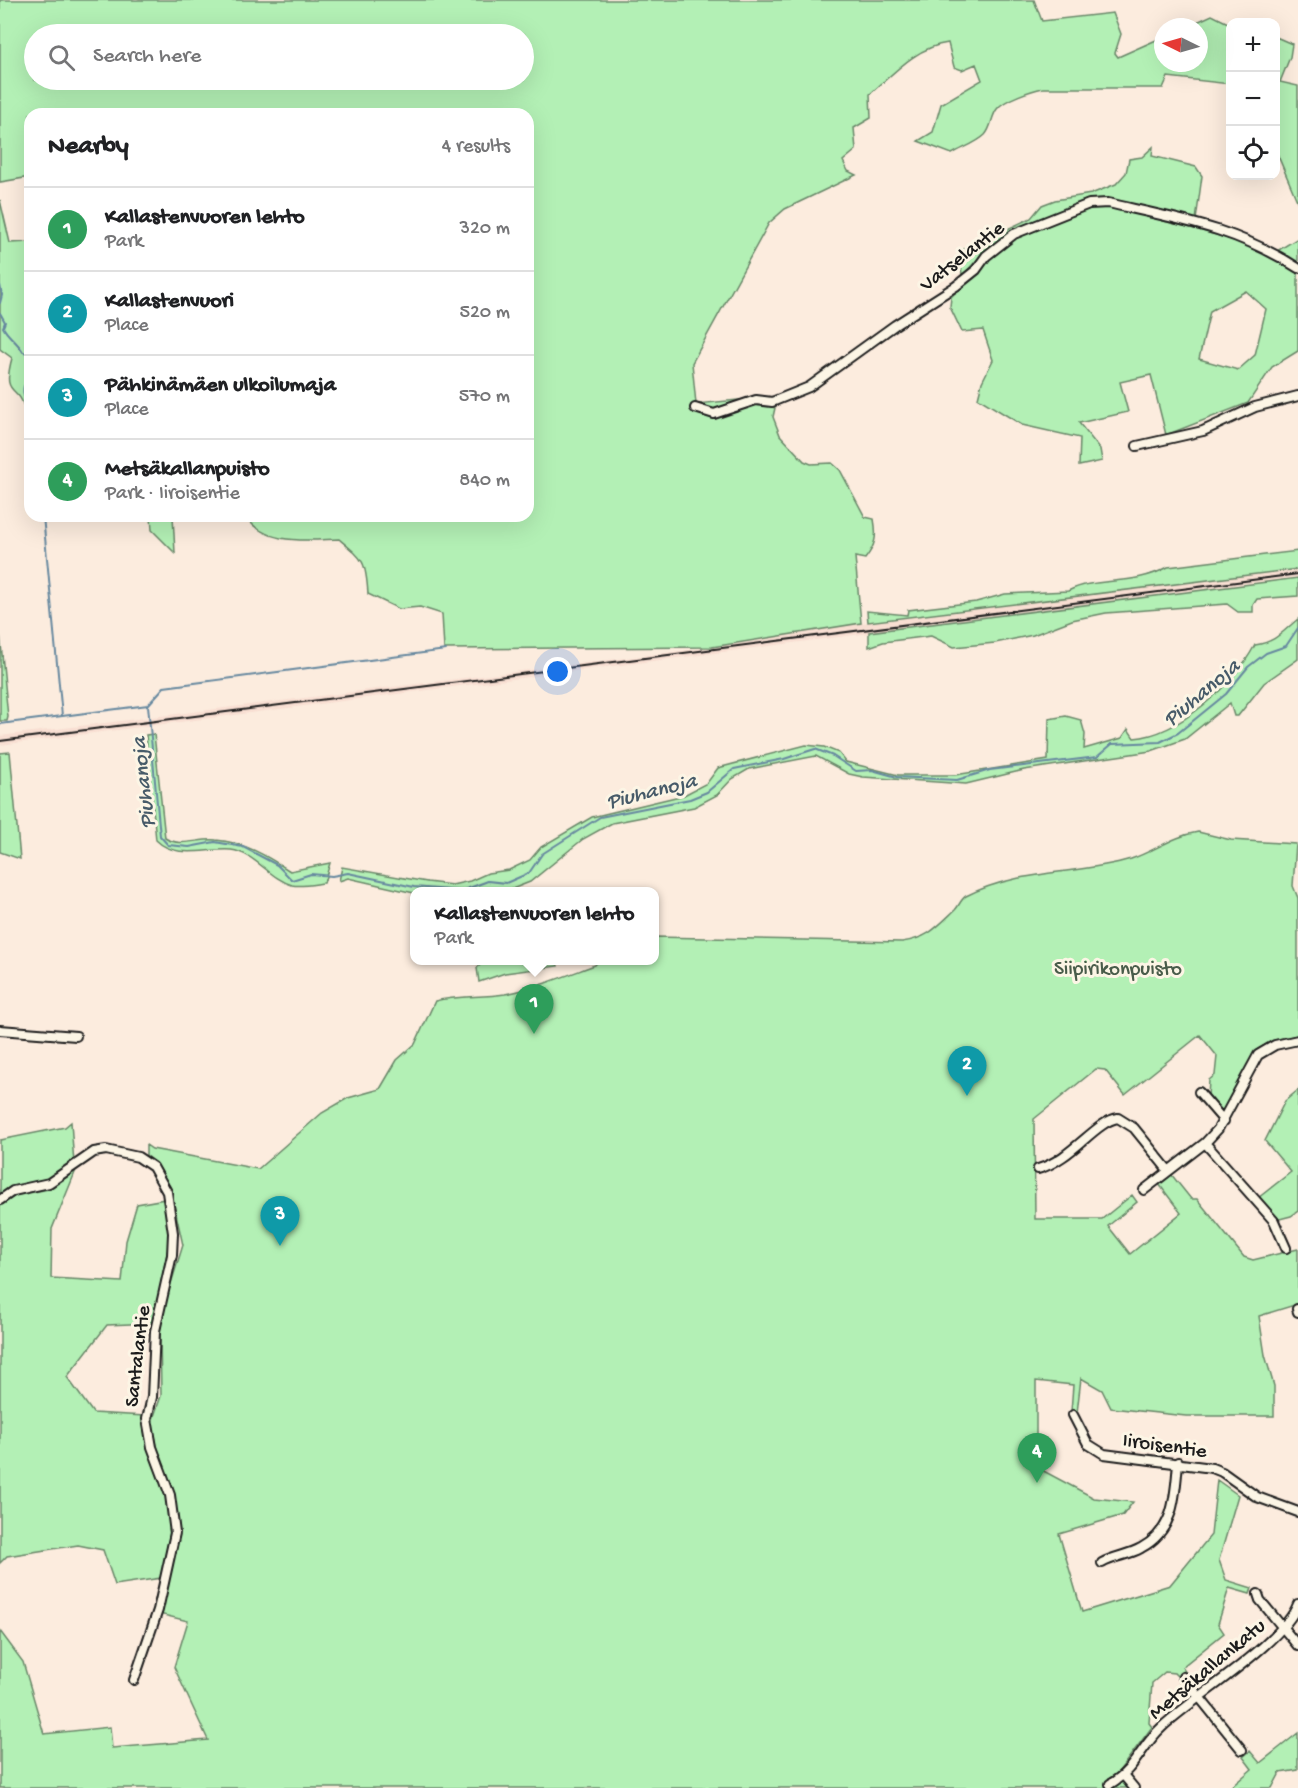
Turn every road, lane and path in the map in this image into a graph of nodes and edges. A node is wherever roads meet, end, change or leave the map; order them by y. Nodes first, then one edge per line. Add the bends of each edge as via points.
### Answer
1 (1298, 268) edge
2 (1298, 396) edge
3 (695, 408) dead end
4 (1137, 446) dead end
5 (0, 1030) edge
6 (76, 1036) dead end
7 (1298, 1040) edge
8 (1198, 1092) dead end
9 (1224, 1121) junction
10 (1205, 1143) junction
11 (1038, 1168) dead end
12 (1168, 1170) junction
13 (1144, 1190) dead end
14 (0, 1200) edge
15 (1286, 1248) dead end
16 (1072, 1415) dead end
17 (1178, 1462) junction
18 (1298, 1512) edge
19 (1102, 1563) dead end
20 (1258, 1594) dead end
21 (1298, 1604) edge
22 (1283, 1628) junction
23 (1298, 1646) edge
24 (1183, 1677) dead end
25 (134, 1680) dead end
26 (1199, 1697) junction
27 (1242, 1750) dead end
28 (1124, 1776) junction
29 (1110, 1784) dead end
30 (1134, 1788) edge

1 - 3 street, Vatselantie via 1242,237 1108,203 1089,204 1014,234 956,286 809,387 772,402 756,400 714,414
2 - 4 street via 1255,407 1203,431
5 - 6 street
7 - 9 street via 1275,1045 1258,1055
8 - 9 street
9 - 10 street
10 - 12 street
10 - 15 street via 1274,1221
11 - 12 street via 1059,1161 1106,1123 1118,1118 1134,1128
12 - 13 street
14 - 25 street, Santalantie via 13,1191 49,1183 94,1152 106,1150 138,1157 153,1167 167,1192 172,1255 155,1331 147,1419 152,1447 170,1495 175,1533 158,1610
16 - 17 street, Iiroisentie via 1088,1444 1104,1454
17 - 18 street, Iiroisentie via 1222,1472 1257,1497
17 - 19 street via 1174,1507 1166,1526 1143,1547
20 - 22 street
21 - 22 street, Metsäkallankatu
22 - 23 street
22 - 26 street, Metsäkallankatu
24 - 26 street
26 - 27 street
26 - 28 street, Metsäkallankatu via 1160,1728
28 - 29 street, Metsäkallankatu
28 - 30 street

